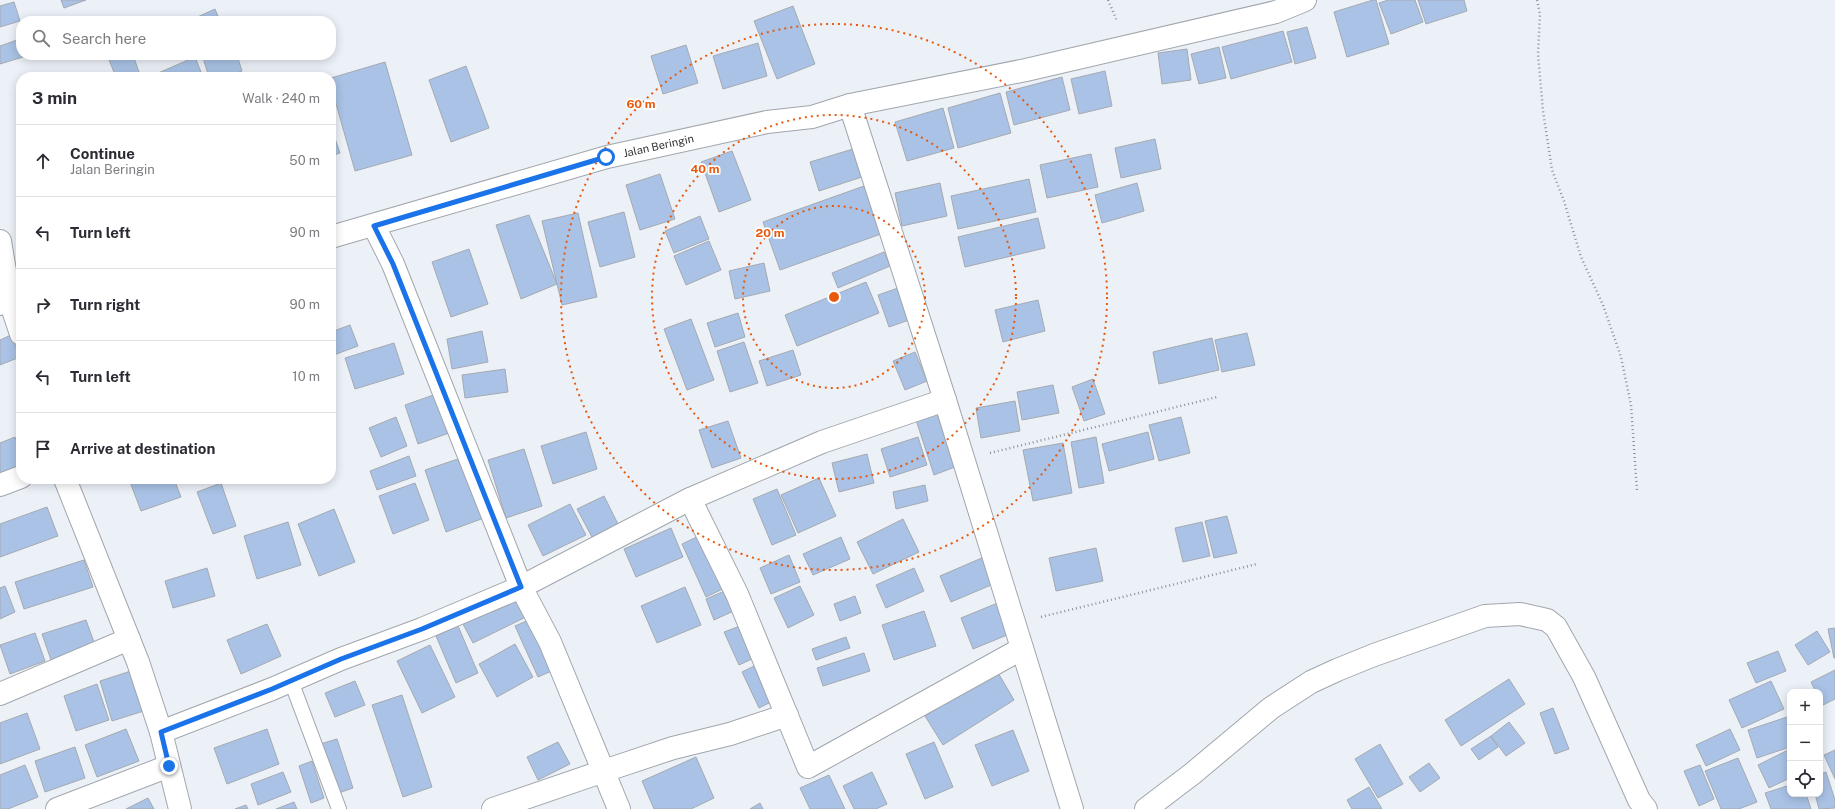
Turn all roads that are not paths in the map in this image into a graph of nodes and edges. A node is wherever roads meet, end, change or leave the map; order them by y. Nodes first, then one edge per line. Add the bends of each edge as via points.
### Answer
1 (1305, 0) edge
2 (850, 105) junction
3 (374, 226) junction
4 (336, 236) edge
5 (0, 241) edge
6 (10, 302) edge
7 (16, 319) edge
8 (945, 400) junction
9 (16, 479) edge
10 (67, 484) edge
11 (0, 485) edge
12 (690, 499) junction
13 (521, 587) junction
14 (129, 639) junction
15 (1021, 648) junction
16 (291, 681) junction
17 (0, 694) edge
18 (788, 715) junction
19 (161, 732) junction
20 (169, 766) junction
21 (604, 771) junction
22 (1642, 805) edge
23 (57, 809) edge
24 (180, 809) edge
25 (339, 809) edge
26 (493, 809) edge
27 (618, 809) edge
28 (1072, 809) edge
29 (1146, 809) edge

1 - 2 street, Jalan Beringin via 1276,12 1127,47
2 - 3 street, Jalan Beringin via 812,117 767,122 606,157
2 - 8 street
3 - 4 street, Jalan Beringin
3 - 13 street via 393,264
5 - 6 street
6 - 7 street
8 - 12 street via 822,442
8 - 15 street
9 - 11 street
10 - 14 street
12 - 13 street
12 - 18 street via 737,594
13 - 16 street
13 - 21 street via 550,642
14 - 17 street
14 - 19 street
15 - 18 street via 808,767
15 - 28 street
16 - 19 street
16 - 25 lane
18 - 21 street
19 - 20 street
20 - 23 street
20 - 24 street
21 - 26 street
21 - 27 street
22 - 29 street via 1574,656 1556,627 1547,620 1520,614 1485,616 1374,655 1311,682 1271,708

